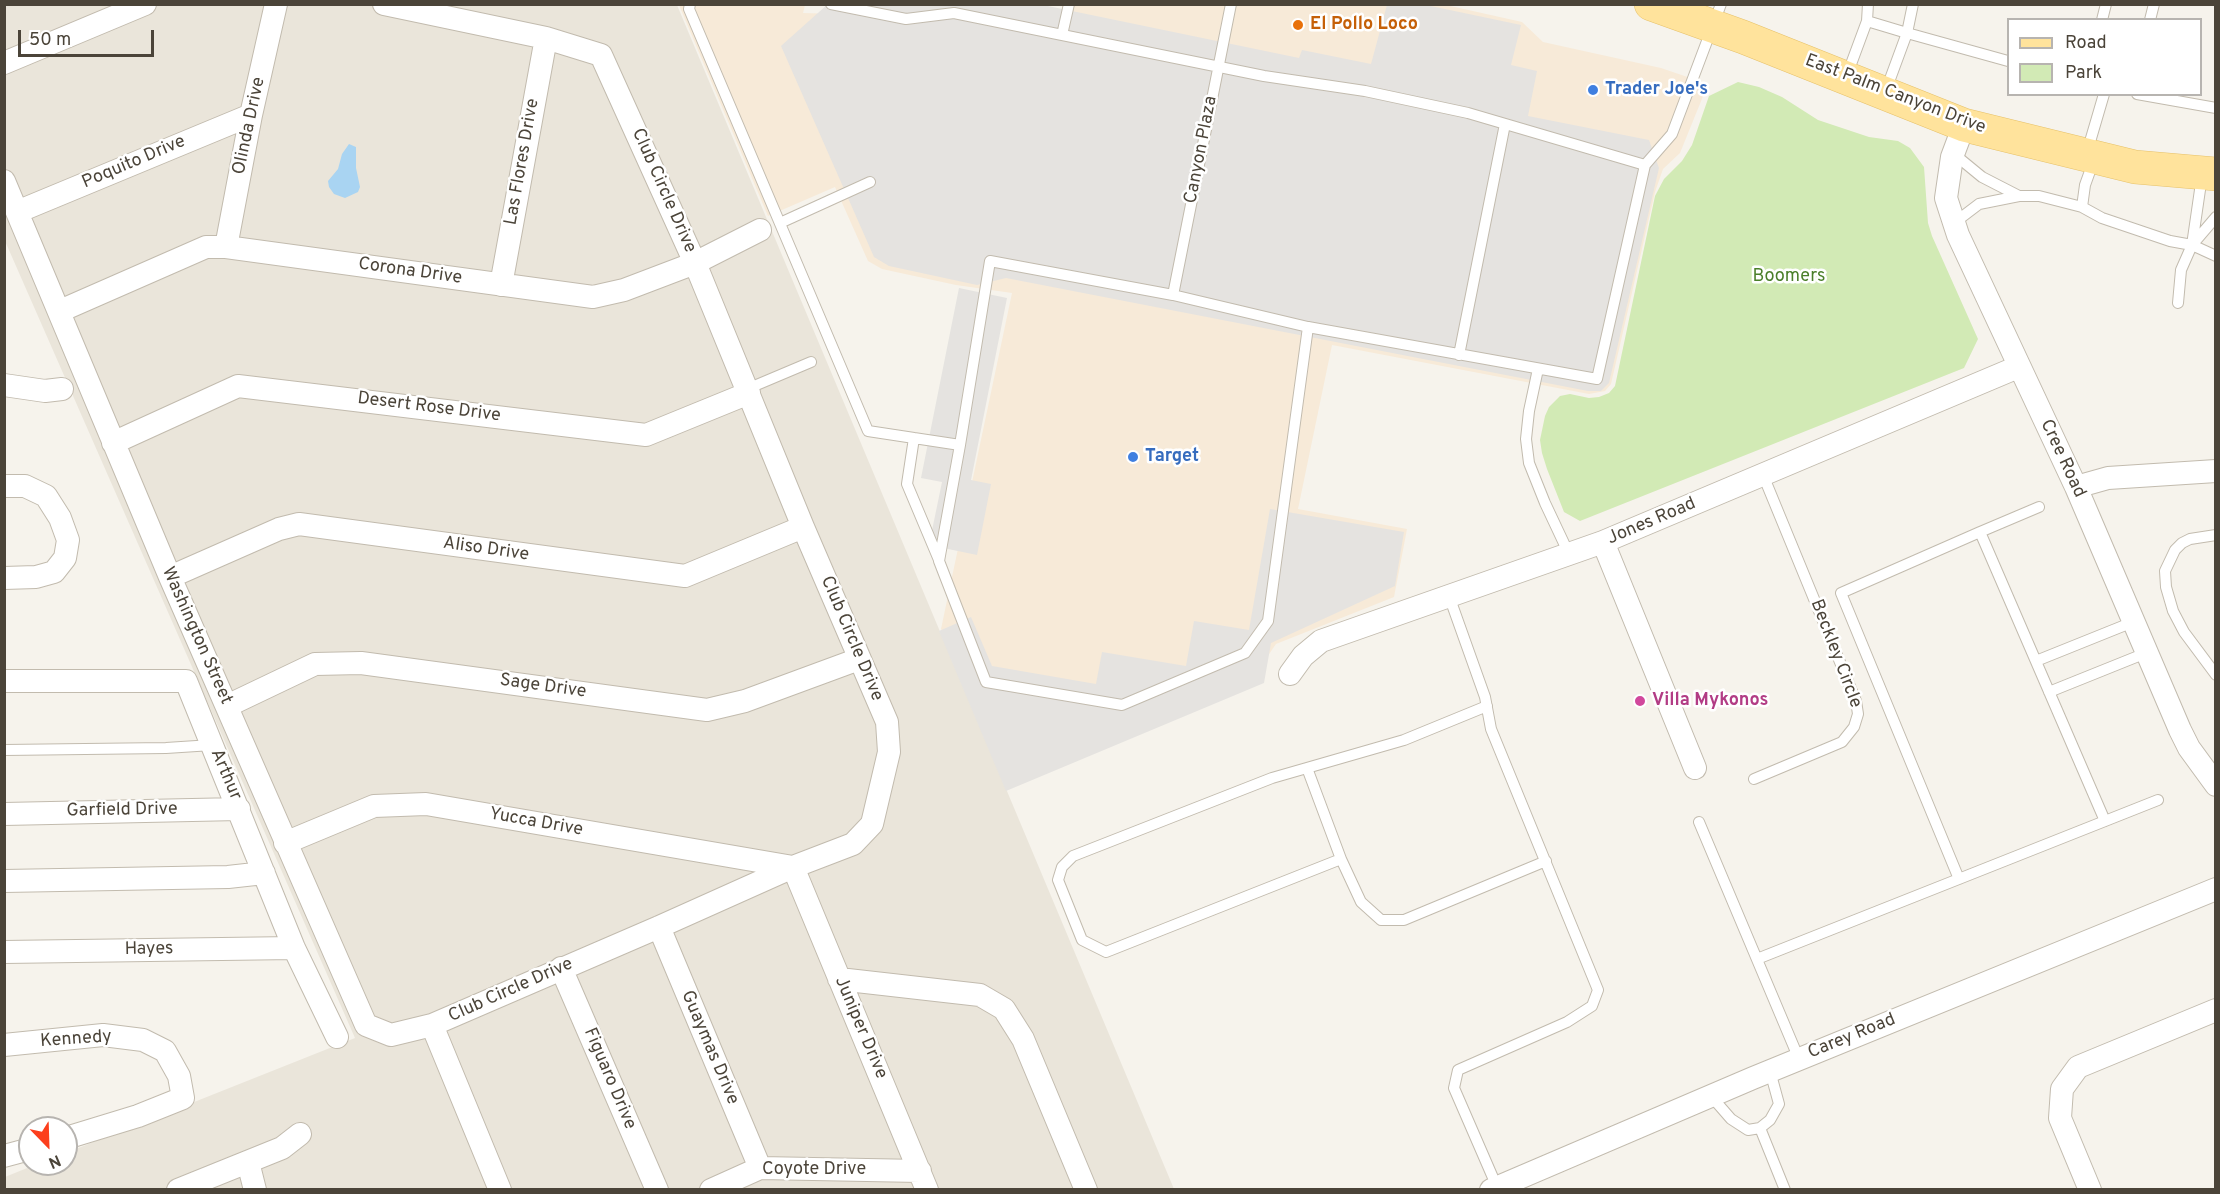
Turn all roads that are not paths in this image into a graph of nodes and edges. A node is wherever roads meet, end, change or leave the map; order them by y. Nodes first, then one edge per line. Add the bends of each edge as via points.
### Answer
1 (145, 4) edge
2 (276, 4) edge
3 (384, 4) edge
4 (690, 4) edge
5 (831, 4) edge
6 (1069, 4) edge
7 (1231, 4) edge
8 (1651, 4) edge
9 (1868, 4) edge
10 (1913, 4) edge
11 (451, 11) edge
12 (1716, 15) edge
13 (1867, 21) junction
14 (1907, 33) junction
15 (1062, 34) junction
16 (546, 38) junction
17 (2007, 61) edge
18 (4, 63) edge
19 (1219, 65) junction
20 (1846, 78) junction
21 (1885, 93) junction
22 (2104, 96) edge
23 (2148, 96) edge
24 (2216, 108) edge
25 (251, 115) junction
26 (1505, 124) junction
27 (1959, 139) junction
28 (2090, 156) junction
29 (1645, 165) junction
30 (2209, 173) edge
31 (4, 181) edge
32 (870, 182) dead end
33 (2019, 196) junction
34 (2082, 207) junction
35 (17, 212) junction
36 (2216, 217) edge
37 (1954, 223) junction
38 (770, 226) junction
39 (2192, 245) junction
40 (226, 247) junction
41 (2216, 256) edge
42 (695, 263) junction
43 (501, 285) junction
44 (1173, 295) junction
45 (2178, 303) dead end
46 (60, 310) junction
47 (1308, 327) junction
48 (1459, 355) junction
49 (811, 362) dead end
50 (2018, 367) junction
51 (1538, 369) junction
52 (4, 385) edge
53 (62, 389) dead end
54 (748, 391) junction
55 (914, 438) junction
56 (113, 443) junction
57 (960, 445) junction
58 (2216, 471) edge
59 (1763, 475) junction
60 (4, 486) edge
61 (2076, 487) junction
62 (2039, 507) dead end
63 (804, 527) junction
64 (1980, 532) junction
65 (2216, 535) edge
66 (1603, 542) junction
67 (1569, 554) junction
68 (939, 561) junction
69 (170, 577) junction
70 (4, 578) edge
71 (1449, 596) junction
72 (2133, 622) junction
73 (2146, 652) junction
74 (860, 659) junction
75 (2036, 662) junction
76 (1290, 674) dead end
77 (2216, 675) edge
78 (4, 681) edge
79 (2049, 692) junction
80 (227, 706) junction
81 (1487, 706) junction
82 (212, 745) junction
83 (4, 750) edge
84 (1307, 768) junction
85 (1695, 768) dead end
86 (1754, 779) dead end
87 (2216, 785) edge
88 (2158, 800) dead end
89 (239, 808) junction
90 (4, 814) edge
91 (2105, 821) junction
92 (1699, 822) dead end
93 (285, 843) junction
94 (1341, 859) junction
95 (1546, 861) junction
96 (793, 867) junction
97 (264, 873) junction
98 (1959, 879) junction
99 (4, 881) edge
100 (2216, 889) edge
101 (659, 927) junction
102 (294, 948) junction
103 (4, 952) edge
104 (1757, 959) junction
105 (561, 968) junction
106 (839, 979) junction
107 (2216, 1010) edge
108 (432, 1025) junction
109 (336, 1037) dead end
110 (4, 1045) edge
111 (1799, 1059) junction
112 (1770, 1071) junction
113 (1711, 1096) junction
114 (1760, 1128) junction
115 (78, 1134) edge
116 (300, 1134) dead end
117 (248, 1162) junction
118 (760, 1168) junction
119 (924, 1180) edge
120 (1494, 1188) edge
121 (178, 1190) edge
122 (255, 1190) edge
123 (500, 1190) edge
124 (657, 1190) edge
125 (711, 1190) edge
126 (1086, 1190) edge
127 (1785, 1190) edge
128 (2090, 1190) edge

1 - 18 street
2 - 25 street, Olinda Drive
3 - 11 street, Club Circle Drive
4 - 38 lane
5 - 15 lane via 906,19 954,13
6 - 15 lane
7 - 19 lane, Canyon Plaza
8 - 12 main road, East Palm Canyon Drive
9 - 13 lane
10 - 14 lane
11 - 16 street, Club Circle Drive
12 - 20 main road, East Palm Canyon Drive
12 - 29 lane via 1672,134
13 - 14 lane
13 - 20 lane
14 - 17 lane
14 - 21 lane
15 - 19 lane
16 - 42 street, Club Circle Drive via 602,55
16 - 43 street, Las Flores Drive
19 - 26 lane via 1365,91
19 - 44 lane, Canyon Plaza
20 - 21 main road, East Palm Canyon Drive
21 - 27 main road, East Palm Canyon Drive
22 - 28 lane
23 - 24 lane
25 - 35 street, Poquito Drive
25 - 40 street, Olinda Drive
26 - 29 lane
26 - 48 lane
27 - 28 main road, East Palm Canyon Drive
27 - 33 lane via 1983,177
27 - 37 street, Cree Road via 1946,198
28 - 30 main road, East Palm Canyon Drive via 2135,167
28 - 34 lane
29 - 51 lane via 1597,379
30 - 39 lane
31 - 35 street, Washington Street
32 - 38 lane
33 - 34 lane via 2040,196
33 - 37 lane via 1979,204
34 - 39 lane via 2102,218
35 - 46 street, Washington Street
36 - 39 lane
37 - 50 street, Cree Road
38 - 42 street, Corona Drive
38 - 55 lane via 868,431
39 - 41 lane
39 - 45 lane via 2181,270
40 - 43 street, Corona Drive
40 - 46 street, Corona Drive via 206,247
42 - 43 street, Corona Drive via 594,297
42 - 54 street, Club Circle Drive
44 - 47 lane
44 - 57 lane via 990,261
46 - 56 street, Washington Street
47 - 48 lane
47 - 68 lane via 1268,621 1245,653 1122,705 986,682
48 - 51 lane
49 - 54 lane
50 - 59 street, Jones Road
50 - 61 street, Cree Road
51 - 67 lane via 1526,439 1529,463
52 - 53 street via 45,391
54 - 56 street, Desert Rose Drive via 646,435 238,386
54 - 63 street, Club Circle Drive
55 - 57 lane
55 - 68 lane via 907,484
56 - 69 street, Washington Street
57 - 68 lane
58 - 61 street via 2108,478
59 - 66 street, Jones Road
59 - 86 lane, Beckley Circle via 1858,714 1842,742
60 - 70 street via 25,486 46,496 68,540 65,558 54,572 36,578
61 - 72 street, Cree Road
62 - 64 lane
63 - 69 street, Aliso Drive via 685,576 299,525 279,529
63 - 74 street, Club Circle Drive
64 - 75 lane
64 - 98 lane via 1841,593
65 - 77 lane via 2182,543 2165,571 2173,610
66 - 67 street, Jones Road
66 - 85 street
67 - 71 street, Jones Road
69 - 80 street, Washington Street
71 - 76 street, Jones Road via 1321,641
71 - 81 lane
72 - 73 street, Cree Road
72 - 75 lane
73 - 79 lane
73 - 87 street, Cree Road via 2189,748
74 - 80 street, Sage Drive via 745,701 707,710 361,663 315,664
74 - 96 street, Club Circle Drive via 887,722 889,752 872,824 854,844
75 - 79 lane
78 - 82 street, Arthur via 186,681
79 - 91 lane
80 - 93 street, Washington Street
81 - 84 lane via 1404,740
81 - 95 lane via 1491,729
82 - 83 lane
82 - 89 street, Arthur
84 - 94 lane
84 - 94 lane via 1073,856 1062,867 1058,880 1082,940 1106,952
88 - 91 lane
89 - 90 street, Garfield Drive
89 - 97 street, Arthur
91 - 98 lane
92 - 104 lane
93 - 96 street, Yucca Drive via 374,807 426,804
93 - 108 street, Washington Street via 366,1025 391,1035
94 - 95 lane via 1361,902 1381,920 1404,920
95 - 120 lane via 1599,990 1593,1006 1567,1022 1458,1070 1454,1088
96 - 101 street, Club Circle Drive
96 - 106 street, Juniper Drive
97 - 99 street
97 - 102 street, Arthur
98 - 104 lane
100 - 111 street, Carey Road
101 - 105 street, Club Circle Drive
101 - 118 street, Guaymas Drive
102 - 103 street, Hayes
102 - 109 street, Arthur
104 - 111 lane
105 - 108 street, Club Circle Drive
105 - 124 street, Figuaro Drive
106 - 119 street, Juniper Drive
106 - 126 street via 980,995 1004,1009 1023,1039
107 - 128 street via 2078,1067 2062,1089 2060,1118
108 - 123 street, Club Circle Drive
110 - 115 street, Kennedy via 103,1035 143,1040 165,1051 179,1076 183,1098
111 - 112 street, Carey Road
112 - 113 street, Carey Road
112 - 114 lane via 1779,1104
113 - 114 lane via 1731,1119 1748,1130
113 - 120 street, Carey Road
114 - 127 lane
116 - 117 street via 282,1148
117 - 121 street
117 - 122 street
118 - 119 street, Coyote Drive
118 - 125 street, Coyote Drive

